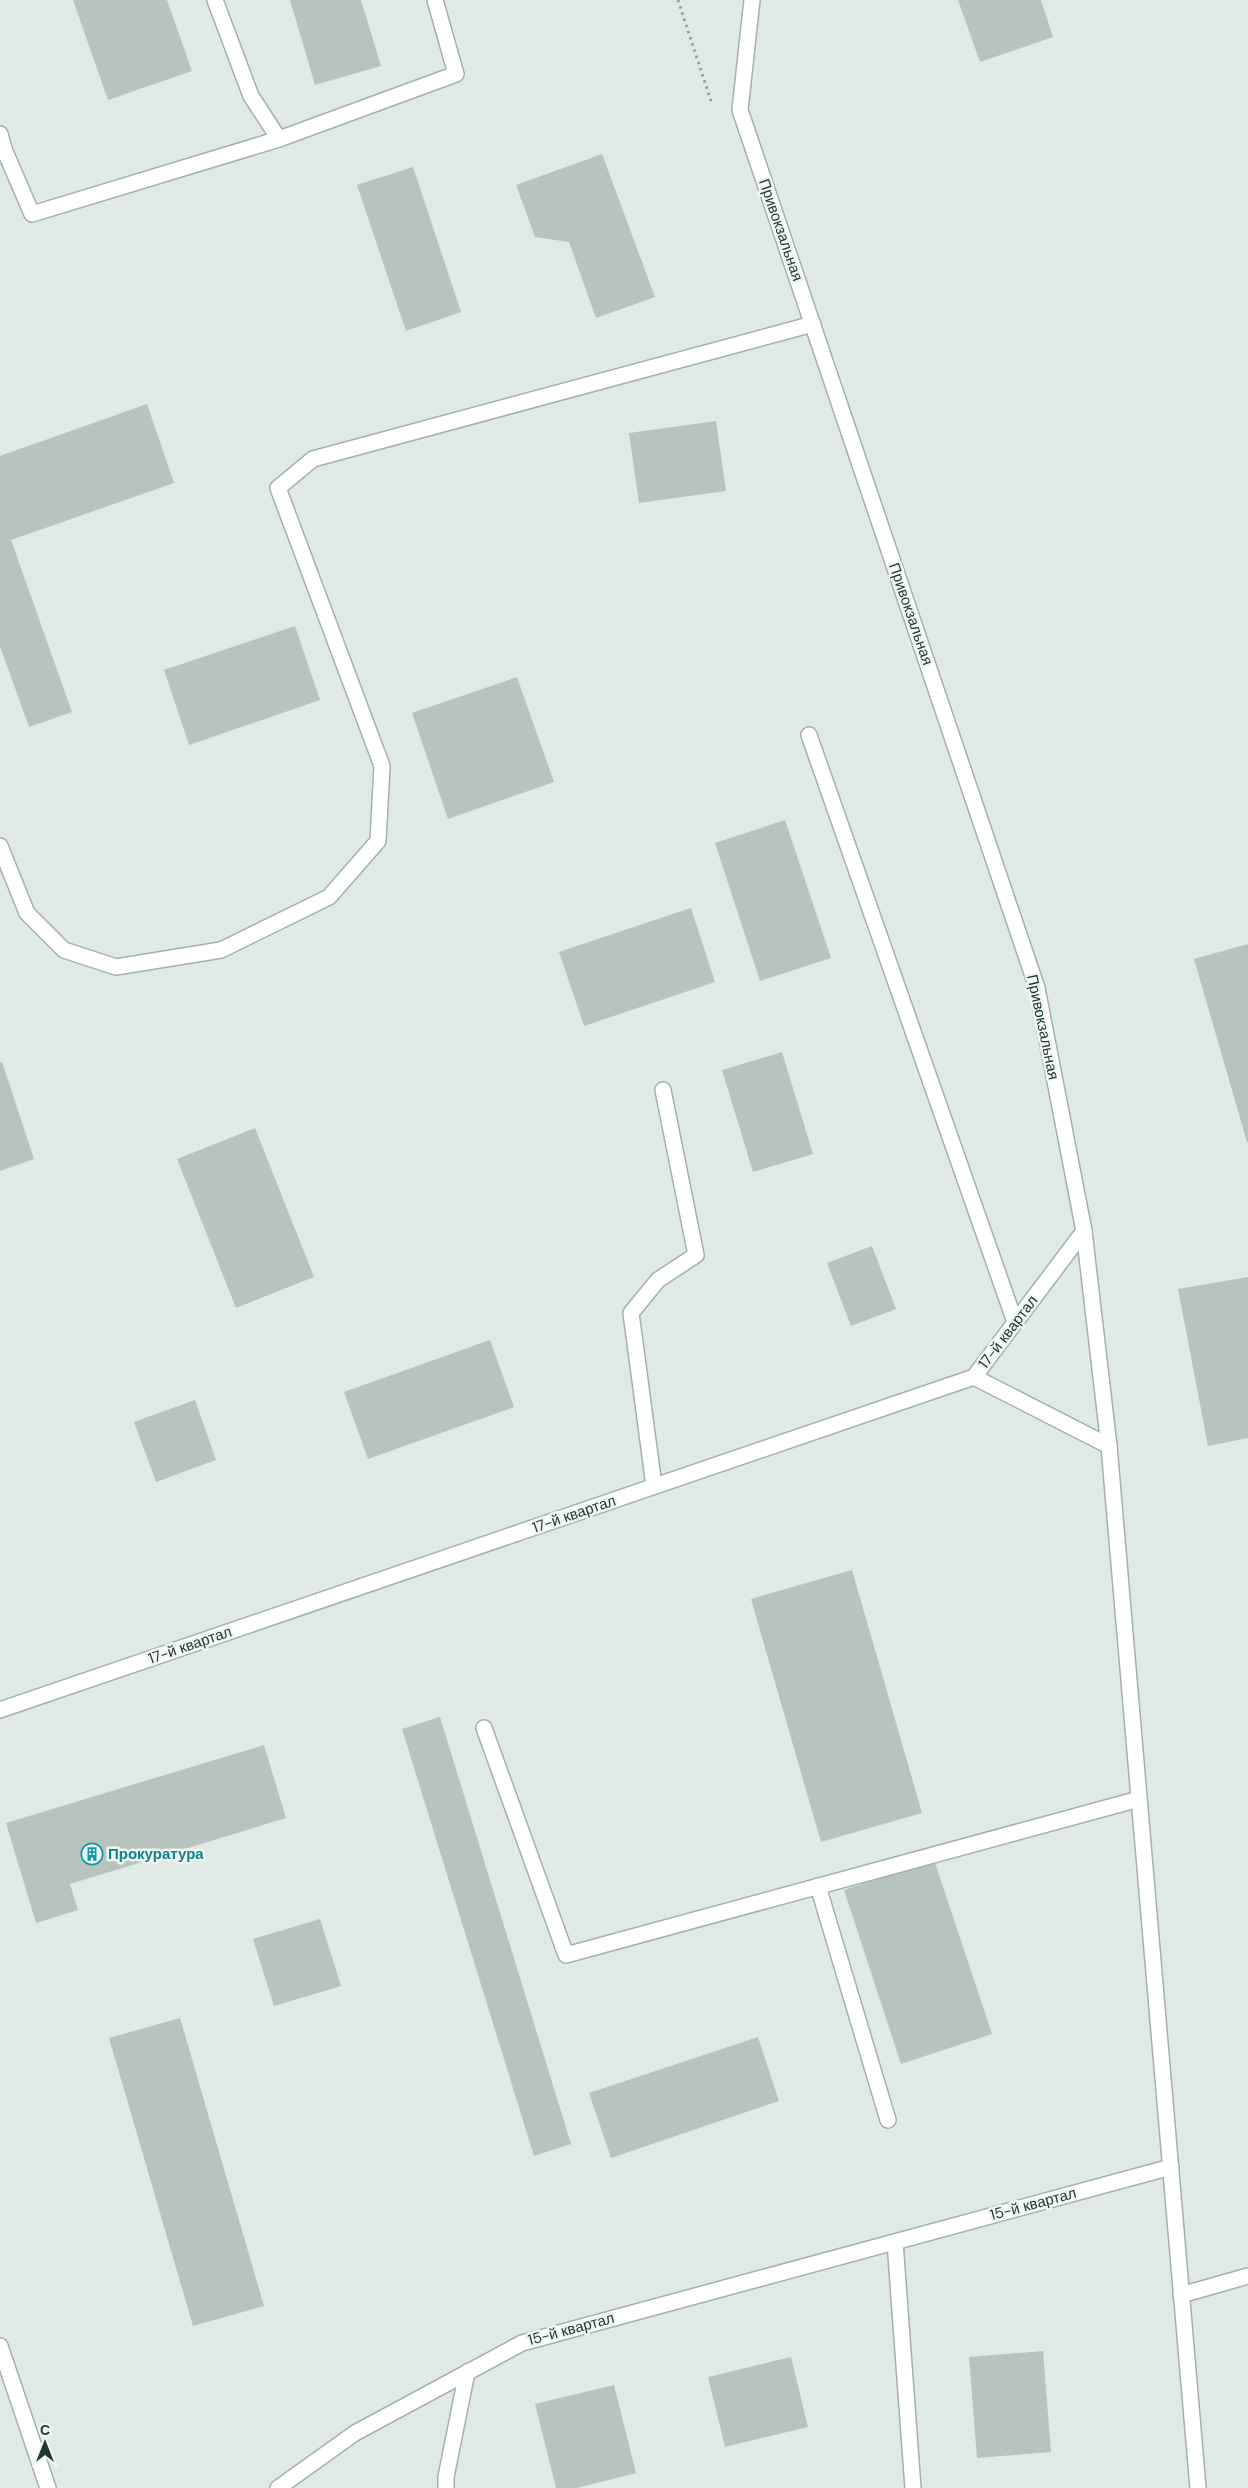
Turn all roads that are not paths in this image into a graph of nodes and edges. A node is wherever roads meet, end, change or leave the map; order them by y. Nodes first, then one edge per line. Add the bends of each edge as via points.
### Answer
1 (215, 0) edge
2 (435, 0) edge
3 (752, 0) edge
4 (0, 134) edge
5 (279, 139) junction
6 (2, 150) edge
7 (812, 324) junction
8 (809, 735) dead end
9 (0, 846) edge
10 (663, 1090) dead end
11 (1084, 1231) junction
12 (1015, 1322) junction
13 (974, 1377) junction
14 (1109, 1446) junction
15 (654, 1486) junction
16 (0, 1710) edge
17 (484, 1728) dead end
18 (1140, 1799) junction
19 (818, 1886) junction
20 (888, 2120) dead end
21 (1171, 2167) junction
22 (895, 2242) junction
23 (1248, 2276) edge
24 (1181, 2295) junction
25 (0, 2346) edge
26 (467, 2372) junction
27 (48, 2488) edge
28 (278, 2488) edge
29 (446, 2488) edge
30 (913, 2488) edge
31 (1198, 2488) edge

1 - 5 street via 251,96
2 - 5 street via 456,74
3 - 7 street, Привокзальная via 740,110
4 - 6 street
5 - 6 street via 32,214
7 - 9 street via 313,459 278,488 382,766 378,840 329,897 221,950 116,967 64,950 27,913
7 - 11 street, Привокзальная via 1037,988
8 - 12 street
10 - 15 street via 696,1255 658,1280 631,1313
11 - 12 street, 17-й квартал
11 - 14 street, Привокзальная
12 - 13 street, 17-й квартал
13 - 14 street
13 - 15 street, 17-й квартал
14 - 18 street, Привокзальная
15 - 16 street, 17-й квартал
17 - 19 street via 566,1954
18 - 19 street
18 - 21 street, Привокзальная
19 - 20 street
21 - 22 street, 15-й квартал
21 - 24 street, Привокзальная
22 - 26 street, 15-й квартал via 522,2343
22 - 30 street
23 - 24 street
24 - 31 street, Привокзальная
25 - 27 street
26 - 28 street, 15-й квартал via 354,2433
26 - 29 street

